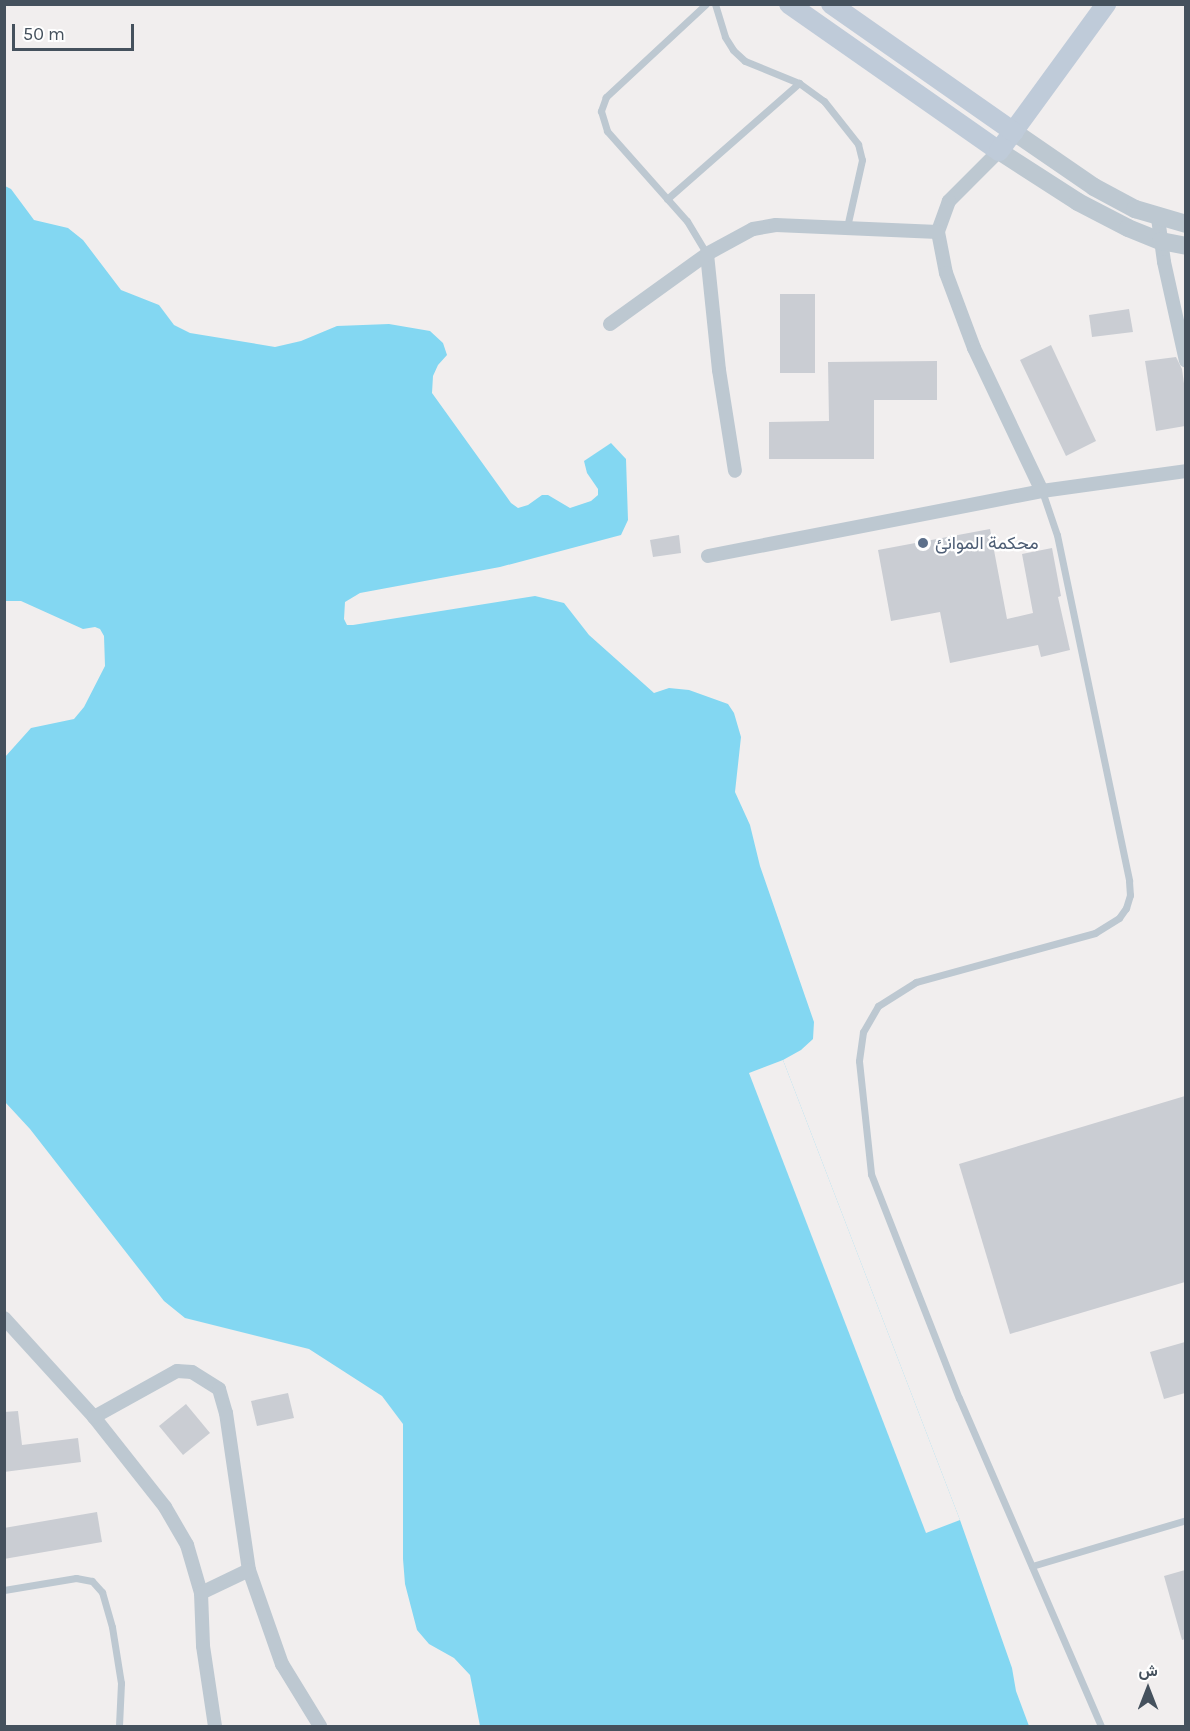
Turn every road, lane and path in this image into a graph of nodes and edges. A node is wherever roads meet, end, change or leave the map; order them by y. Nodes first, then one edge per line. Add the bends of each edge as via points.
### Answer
1 (706, 4) edge
2 (715, 4) edge
3 (789, 4) edge
4 (831, 4) edge
5 (1106, 4) edge
6 (799, 82) junction
7 (1014, 132) junction
8 (999, 151) junction
9 (668, 199) junction
10 (1158, 218) junction
11 (1185, 224) edge
12 (847, 227) junction
13 (938, 231) junction
14 (1161, 241) junction
15 (1185, 246) edge
16 (707, 254) junction
17 (610, 324) dead end
18 (1185, 361) edge
19 (735, 471) dead end
20 (1185, 471) edge
21 (1042, 491) junction
22 (708, 556) dead end
23 (4, 1317) edge
24 (94, 1417) junction
25 (1185, 1520) edge
26 (1032, 1566) junction
27 (249, 1570) junction
28 (4, 1590) edge
29 (201, 1593) junction
30 (118, 1726) edge
31 (215, 1726) edge
32 (320, 1726) edge
33 (1101, 1726) edge

1 - 9 lane via 602,104 607,131
2 - 6 lane via 733,50 761,70
3 - 8 main road
4 - 7 main road
5 - 7 main road
6 - 9 lane
6 - 12 lane via 824,101 858,144 862,160
7 - 8 main road
7 - 10 street via 1094,187
8 - 13 street via 949,201
8 - 14 street via 1078,202
9 - 16 lane
10 - 11 street
10 - 14 street
12 - 13 street
12 - 16 street via 776,225 753,229
13 - 21 street via 946,273 974,348
14 - 15 street
14 - 18 street
16 - 17 street
16 - 19 street
20 - 21 street
21 - 22 street
21 - 26 lane via 1057,535 1130,896 1119,918 1095,933 915,982 879,1006 863,1032 859,1061 871,1174 959,1398
23 - 24 street
24 - 27 street via 177,1371 192,1372 219,1389
24 - 29 street via 165,1507 187,1545
25 - 26 lane
26 - 33 lane
27 - 29 street
27 - 32 street via 282,1664
28 - 30 lane via 76,1578 97,1586 112,1627 120,1683
29 - 31 street via 203,1646

